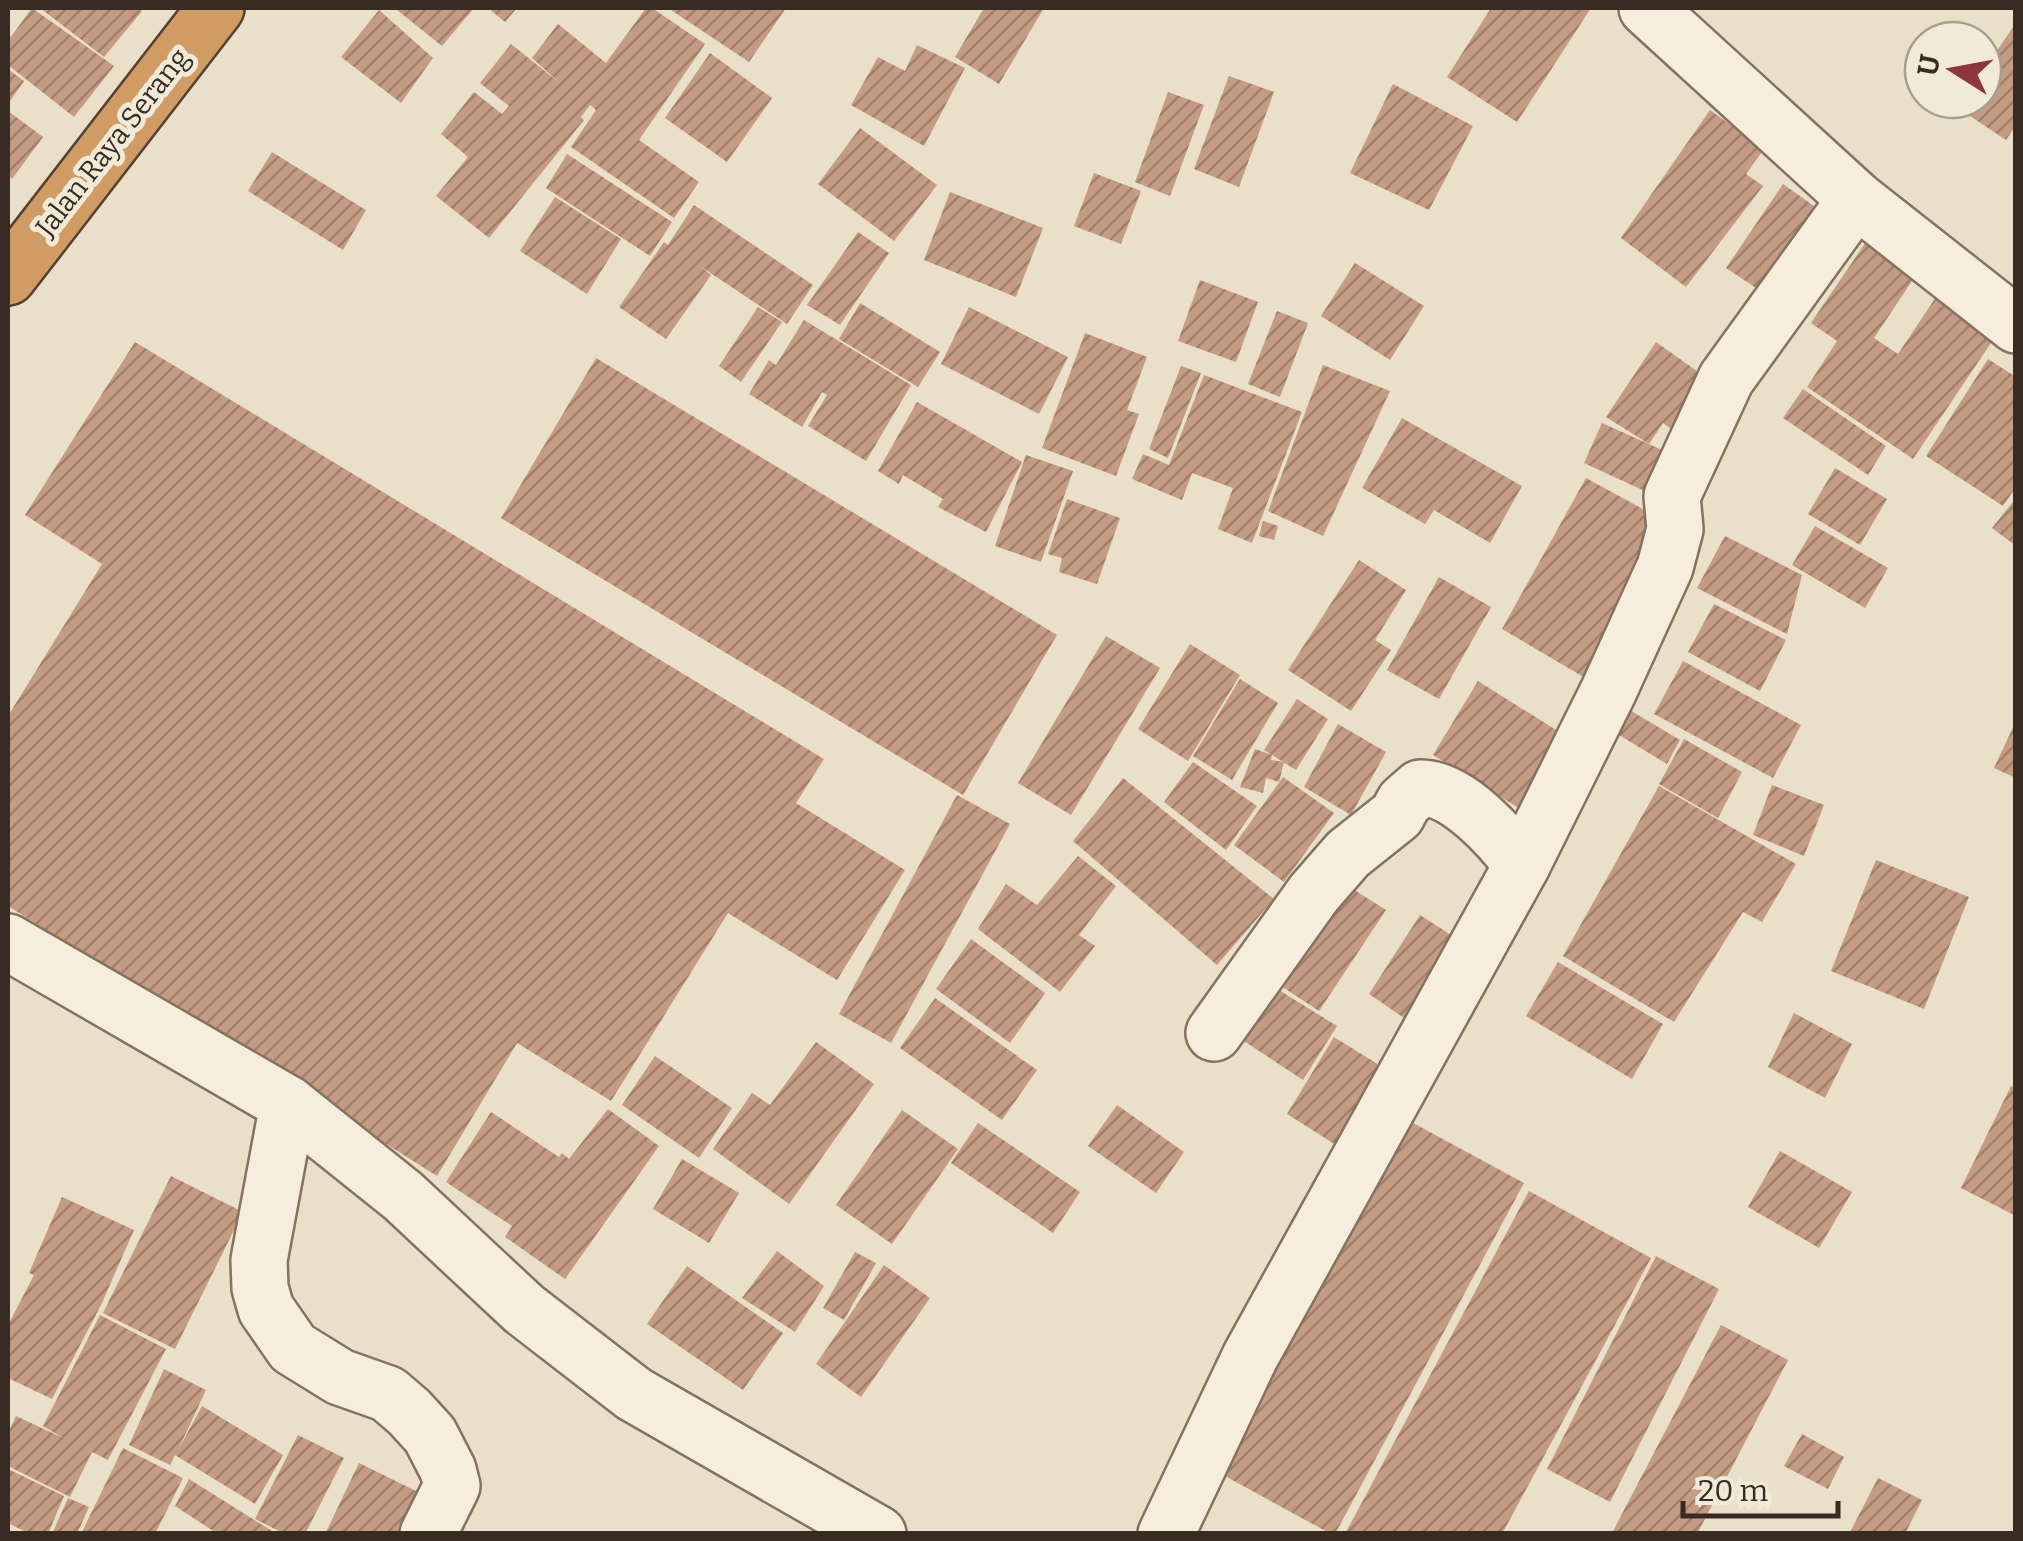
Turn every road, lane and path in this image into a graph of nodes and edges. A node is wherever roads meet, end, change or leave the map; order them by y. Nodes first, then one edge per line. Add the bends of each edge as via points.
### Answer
1 (216, 8) edge
2 (1646, 8) edge
3 (1856, 198) junction
4 (8, 277) edge
5 (2016, 326) edge
6 (1522, 865) junction
7 (8, 942) edge
8 (1214, 1032) dead end
9 (288, 1104) junction
10 (428, 1534) edge
11 (878, 1534) edge
12 (1166, 1534) edge

1 - 4 highway, Jalan Raya Serang
2 - 3 street
3 - 5 street
3 - 6 street via 1726,380 1672,496 1675,530 1666,567
6 - 8 street via 1498,833 1441,793 1420,788 1314,893
6 - 12 street via 1250,1357
7 - 9 street
9 - 10 street via 260,1260 266,1309 293,1348 340,1377 388,1394 430,1435 452,1486
9 - 11 street via 402,1196 524,1309 634,1394

